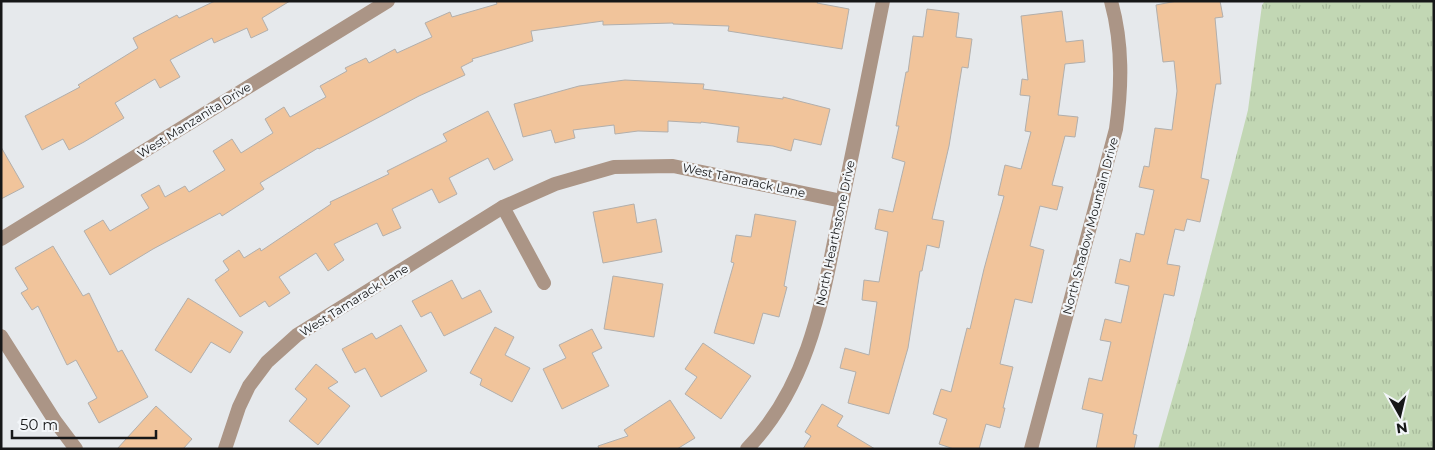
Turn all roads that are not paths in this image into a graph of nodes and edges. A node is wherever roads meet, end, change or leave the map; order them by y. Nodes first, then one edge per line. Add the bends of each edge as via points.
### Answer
1 (388, 1) edge
2 (883, 1) edge
3 (1111, 1) edge
4 (842, 201) junction
5 (503, 207) junction
6 (1, 239) edge
7 (544, 283) dead end
8 (1, 336) edge
9 (76, 449) edge
10 (225, 449) edge
11 (747, 449) edge
12 (1031, 449) edge

1 - 6 street, West Manzanita Drive
2 - 4 street, North Hearthstone Drive
3 - 12 street, North Shadow Mountain Drive via 1120,52 1121,93 1116,129
4 - 5 street, West Tamarack Lane via 673,166 614,167 555,184
4 - 11 street, North Hearthstone Drive via 826,283 808,349 781,404
5 - 7 street
5 - 10 street, West Tamarack Lane via 297,335 267,362 249,386 238,407
8 - 9 street

